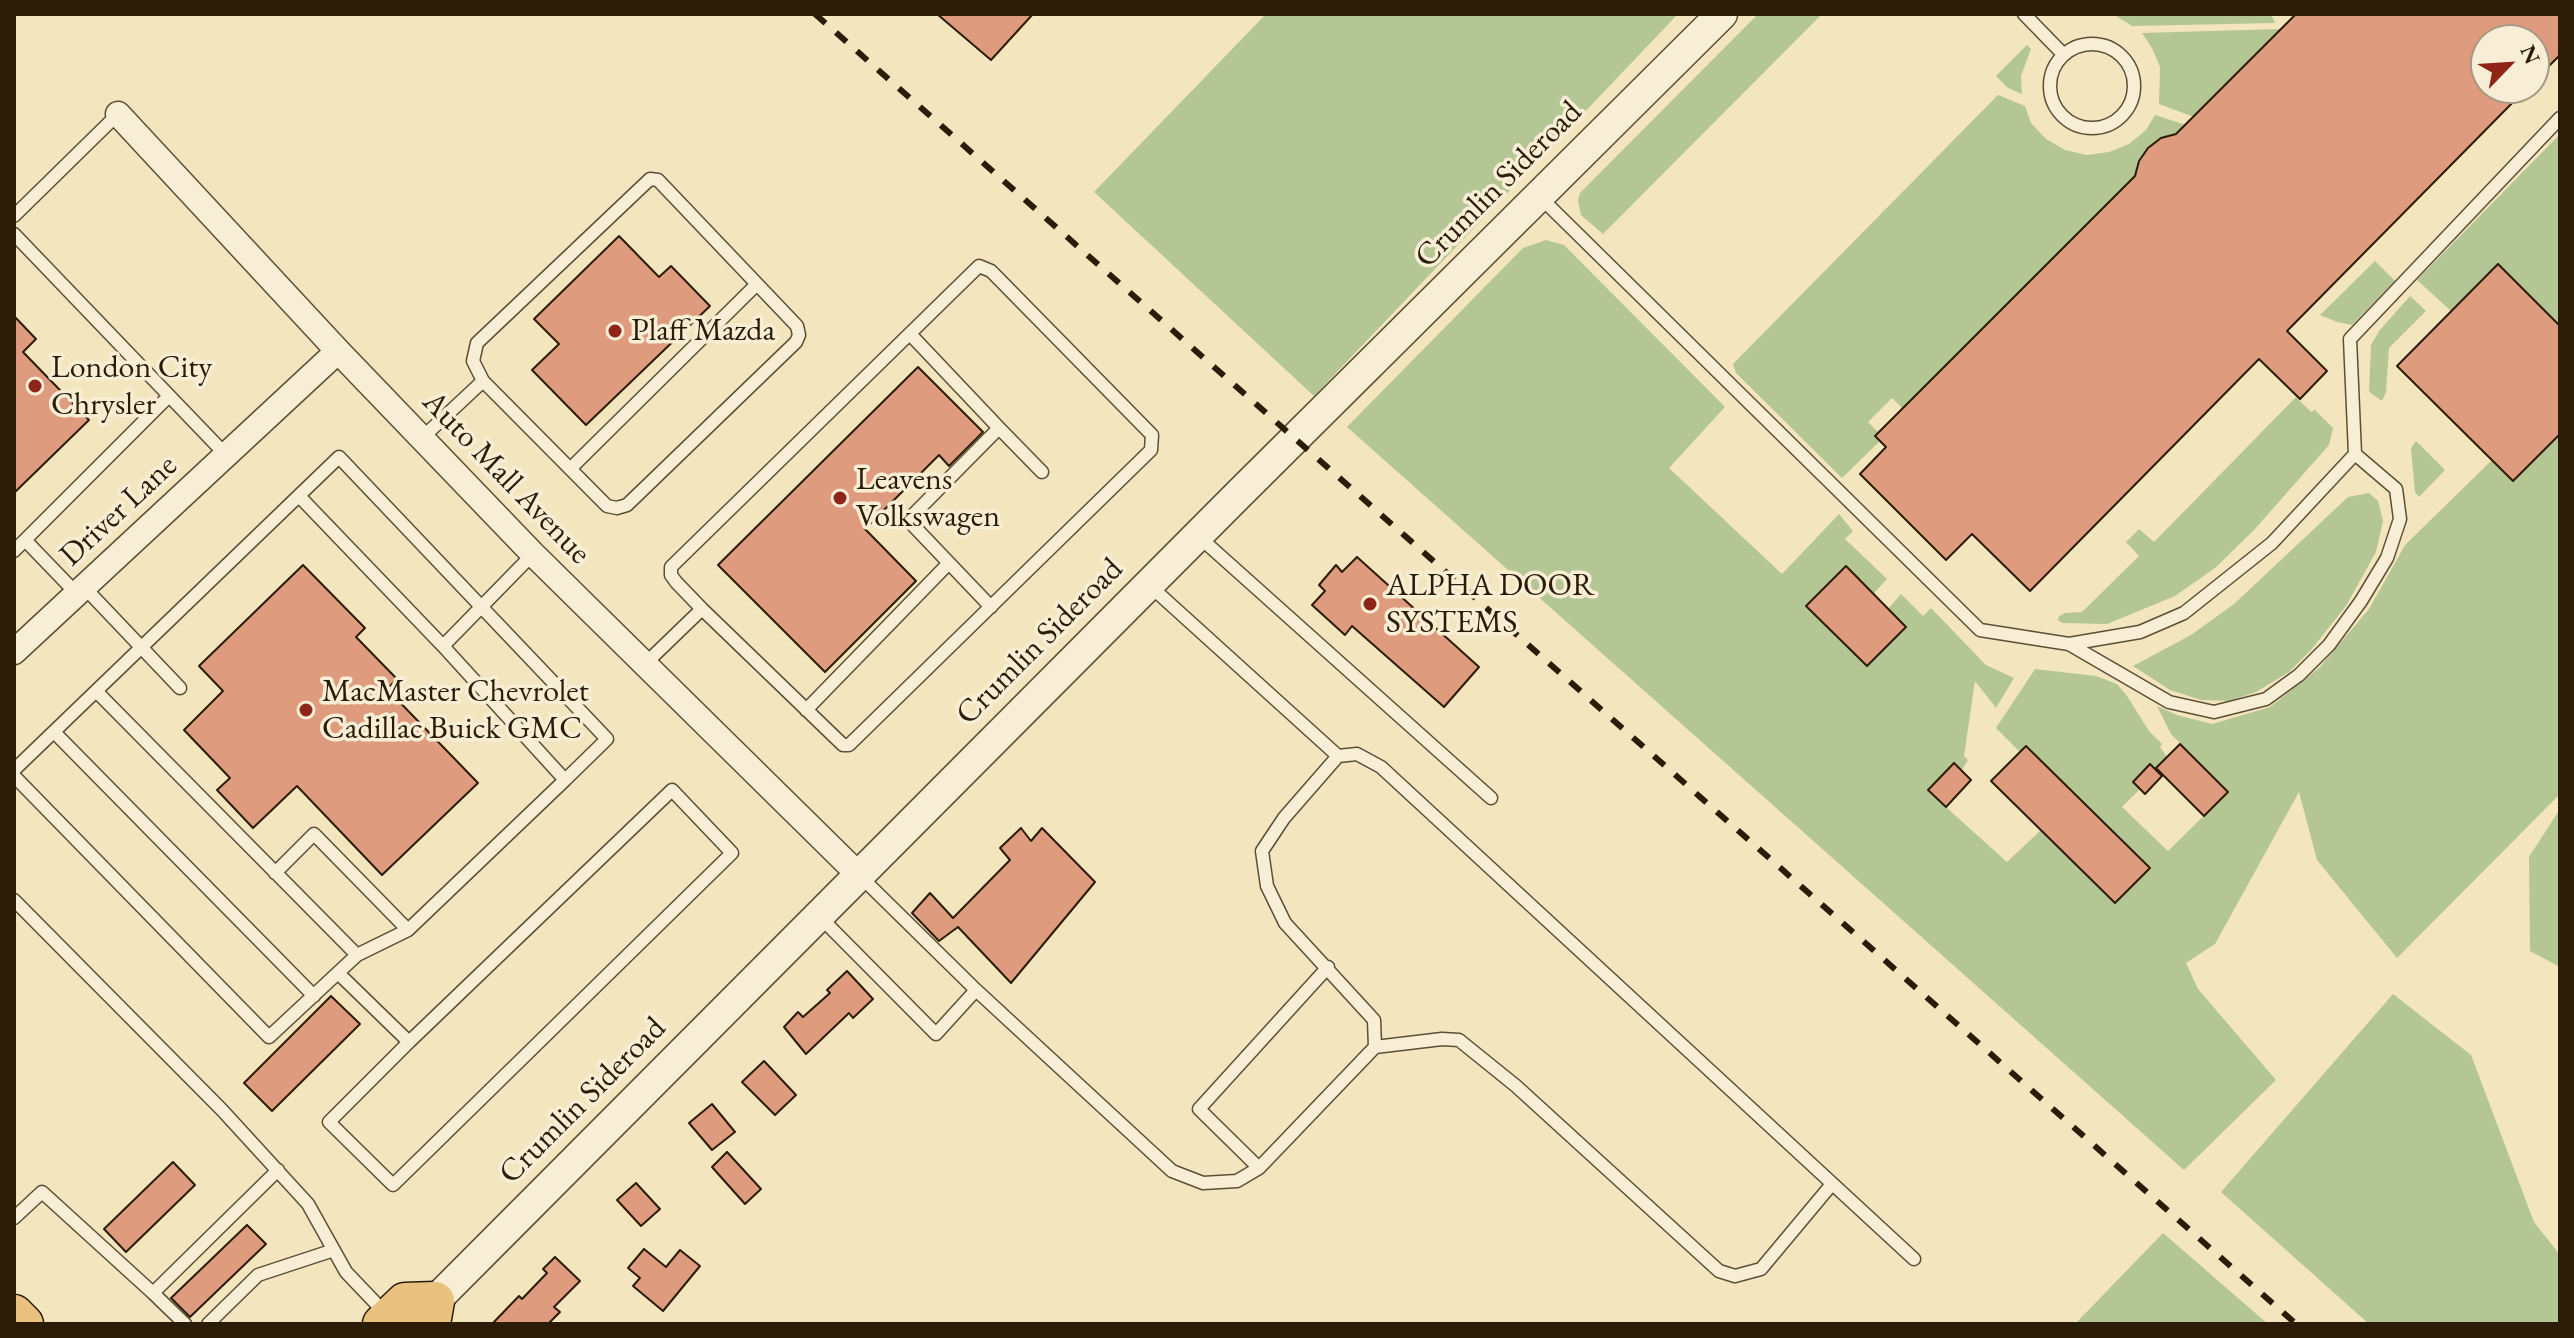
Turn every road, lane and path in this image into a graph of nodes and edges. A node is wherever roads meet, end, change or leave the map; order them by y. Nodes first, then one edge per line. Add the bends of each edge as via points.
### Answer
1 (1722, 14) edge
2 (2024, 14) edge
3 (2063, 54) junction
4 (118, 114) joint
5 (2560, 118) edge
6 (1539, 196) junction
7 (14, 216) edge
8 (14, 234) edge
9 (757, 284) junction
10 (910, 334) junction
11 (338, 351) junction
12 (483, 381) junction
13 (169, 396) junction
14 (999, 428) junction
15 (422, 438) junction
16 (2355, 454) junction
17 (226, 455) junction
18 (570, 469) junction
19 (1042, 472) dead end
20 (299, 496) junction
21 (1197, 535) junction
22 (25, 540) junction
23 (14, 551) edge
24 (533, 554) junction
25 (949, 563) junction
26 (1148, 584) junction
27 (80, 590) junction
28 (481, 606) junction
29 (991, 607) junction
30 (702, 609) junction
31 (2069, 644) junction
32 (443, 646) junction
33 (141, 648) junction
34 (14, 652) edge
35 (645, 664) junction
36 (180, 688) dead end
37 (96, 691) junction
38 (806, 710) junction
39 (54, 732) junction
40 (1338, 756) junction
41 (14, 773) edge
42 (565, 780) junction
43 (1491, 798) dead end
44 (275, 873) junction
45 (859, 875) junction
46 (14, 900) edge
47 (819, 916) junction
48 (408, 930) junction
49 (357, 955) junction
50 (1328, 967) junction
51 (338, 973) junction
52 (976, 990) junction
53 (314, 996) junction
54 (409, 1042) junction
55 (1375, 1047) junction
56 (1259, 1168) junction
57 (278, 1170) junction
58 (1832, 1184) junction
59 (14, 1218) edge
60 (334, 1250) junction
61 (1914, 1259) dead end
62 (153, 1293) junction
63 (14, 1314) edge
64 (409, 1318) edge
65 (24, 1324) edge
66 (185, 1324) edge
67 (208, 1324) edge

1 - 6 street, Crumlin Sideroad
2 - 3 lane
3 - 3 lane via 2050,77 2049,91 2061,115 2071,124 2097,129 2122,117 2134,91 2128,63 2118,52 2090,43
4 - 7 lane
4 - 11 street, Auto Mall Avenue
5 - 16 lane via 2350,339
6 - 21 street, Crumlin Sideroad
6 - 31 lane via 1980,630
8 - 13 lane
9 - 12 lane via 658,180 650,179 477,343 473,361
9 - 18 lane
9 - 18 lane via 797,326 796,342 627,505 607,506
10 - 14 lane
10 - 29 lane via 979,266 985,267 1152,435 1151,450
10 - 30 lane via 671,567 676,582
11 - 15 street, Auto Mall Avenue
11 - 17 street, Driver Lane
12 - 15 lane
12 - 18 lane
13 - 17 lane
13 - 22 lane
14 - 19 lane
14 - 25 lane via 908,520
15 - 24 street, Auto Mall Avenue
16 - 31 lane via 2272,543 2184,613 2140,632
16 - 31 lane via 2396,489 2400,519 2387,558 2329,645 2266,699 2214,712 2169,702
17 - 27 street, Driver Lane
20 - 28 lane via 339,457
20 - 32 lane
20 - 33 lane
21 - 26 street, Crumlin Sideroad
21 - 43 lane
22 - 23 lane
22 - 27 lane
24 - 28 lane
24 - 35 street, Auto Mall Avenue
25 - 29 lane
25 - 38 lane
26 - 40 lane
26 - 45 street, Crumlin Sideroad
27 - 33 lane
27 - 34 street, Driver Lane
28 - 32 lane
28 - 42 lane via 607,739
29 - 38 lane via 849,745
30 - 35 lane
30 - 38 lane
32 - 42 lane
33 - 36 lane
33 - 37 lane
35 - 45 street, Auto Mall Avenue
37 - 39 lane
37 - 44 lane
39 - 41 lane
39 - 53 lane
40 - 50 lane via 1262,851 1267,886 1285,923
40 - 58 lane via 1357,754 1381,767
41 - 53 lane via 269,1037
42 - 48 lane
44 - 48 lane via 314,834
44 - 49 lane
45 - 47 street, Crumlin Sideroad
45 - 52 lane
46 - 57 lane
47 - 52 lane via 936,1034
47 - 64 street, Crumlin Sideroad
48 - 49 lane
49 - 51 lane
50 - 55 lane via 1374,1020
50 - 56 lane via 1199,1109
51 - 53 lane
51 - 54 lane
52 - 56 lane via 1172,1171 1203,1183 1237,1181
54 - 54 lane via 329,1122 393,1185 732,853 672,790
55 - 56 lane
55 - 58 lane via 1459,1040 1719,1271 1735,1276 1761,1269
57 - 60 lane via 308,1204
57 - 62 lane
58 - 61 lane
59 - 62 lane via 42,1192
60 - 64 lane via 346,1272
60 - 67 lane via 258,1275
62 - 66 lane
63 - 65 main road

